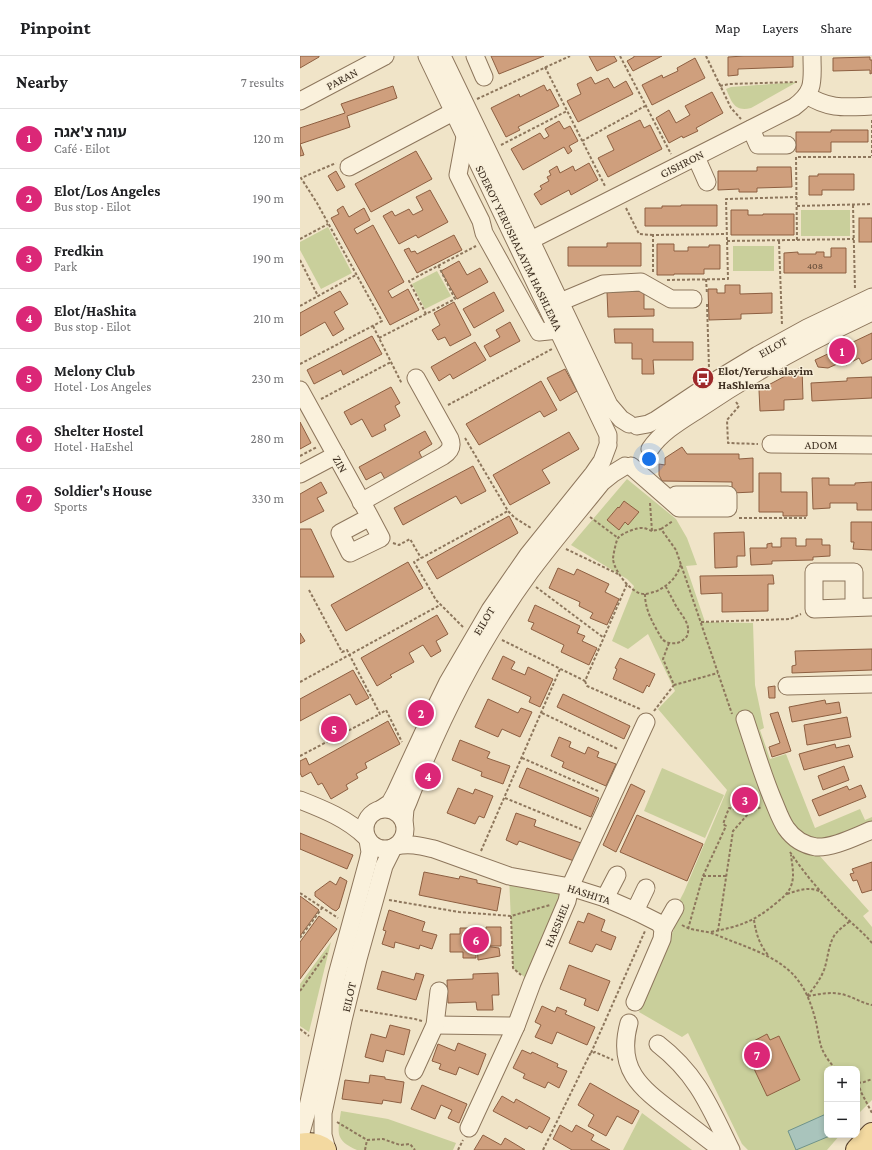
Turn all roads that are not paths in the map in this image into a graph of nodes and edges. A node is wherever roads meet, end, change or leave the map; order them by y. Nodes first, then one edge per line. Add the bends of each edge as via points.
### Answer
1 (385, 56) edge
2 (427, 56) edge
3 (442, 56) edge
4 (475, 56) edge
5 (812, 56) edge
6 (484, 77) dead end
7 (810, 88) junction
8 (300, 101) edge
9 (872, 106) edge
10 (459, 108) junction
11 (751, 129) junction
12 (465, 137) junction
13 (787, 144) dead end
14 (696, 157) junction
15 (349, 167) road end
16 (707, 182) dead end
17 (524, 244) junction
18 (552, 259) dead end
19 (872, 297) edge
20 (702, 298) road end
21 (566, 300) junction
22 (872, 312) edge
23 (561, 336) junction
24 (416, 378) road end
25 (300, 390) edge
26 (633, 425) junction
27 (608, 443) junction
28 (771, 444) road end
29 (872, 445) edge
30 (332, 448) junction
31 (649, 451) junction
32 (628, 466) junction
33 (300, 474) edge
34 (657, 489) junction
35 (361, 502) junction
36 (675, 504) dead end
37 (370, 517) junction
38 (548, 539) junction
39 (854, 607) junction
40 (872, 607) edge
41 (482, 636) junction
42 (872, 684) edge
43 (787, 686) dead end
44 (648, 718) road end
45 (745, 719) dead end
46 (300, 800) edge
47 (377, 810) junction
48 (332, 813) junction
49 (404, 823) junction
50 (872, 830) edge
51 (367, 839) junction
52 (395, 847) junction
53 (434, 849) junction
54 (617, 875) dead end
55 (646, 888) dead end
56 (568, 894) junction
57 (605, 898) junction
58 (675, 908) dead end
59 (649, 920) junction
60 (439, 992) dead end
61 (635, 1002) dead end
62 (628, 1023) dead end
63 (435, 1025) junction
64 (516, 1026) junction
65 (658, 1044) dead end
66 (414, 1070) dead end
67 (469, 1128) dead end
68 (872, 1134) edge
69 (300, 1136) edge
70 (300, 1145) edge
71 (326, 1150) edge
72 (722, 1150) edge
73 (731, 1150) edge
74 (858, 1150) edge

1 - 8 street, PARAN
2 - 10 street, SDEROT YERUSHALAYIM HASHLEMA
3 - 10 street, SDEROT YERUSHALAYIM HASHLEMA
4 - 6 street
5 - 7 street
7 - 9 street via 816,101 828,106
7 - 11 street, GISHRON via 801,102 794,107
10 - 12 street, SDEROT YERUSHALAYIM HASHLEMA
10 - 15 street
10 - 17 street, SDEROT YERUSHALAYIM HASHLEMA via 488,152
11 - 13 street via 758,144
11 - 14 street, GISHRON
12 - 17 street, SDEROT YERUSHALAYIM HASHLEMA
12 - 23 street via 458,175 481,221 484,233 539,332
14 - 16 street
14 - 17 street, GISHRON
17 - 21 street, SDEROT YERUSHALAYIM HASHLEMA
17 - 23 street, SDEROT YERUSHALAYIM HASHLEMA
18 - 21 street
19 - 26 street, EILOT via 783,341 710,384 656,420 648,424
20 - 21 street via 671,299 653,284 641,282 603,284
21 - 26 street, SDEROT YERUSHALAYIM HASHLEMA via 609,406 621,419
22 - 31 street, EILOT via 789,354 728,389 667,431
23 - 27 street, SDEROT YERUSHALAYIM HASHLEMA via 608,435
24 - 35 street via 450,439 449,451
25 - 30 street, ZIN
26 - 27 street via 625,424 617,428 611,433
26 - 31 street via 644,430 650,445
27 - 32 street via 611,457
27 - 38 street, EILOT via 599,465
28 - 29 street, ADOM
30 - 33 street
30 - 35 street, ZIN
31 - 32 street via 641,462
31 - 34 street via 650,470
32 - 34 street
32 - 38 street, EILOT via 602,482 580,509
34 - 36 street
35 - 37 street, ZIN
37 - 37 street, ZIN via 381,538 350,554 340,533
38 - 41 street, EILOT via 525,580
38 - 41 street, EILOT via 509,581
39 - 39 street via 854,572 814,572 814,609
39 - 40 street
41 - 47 street, EILOT via 445,687 390,802
41 - 49 street, EILOT via 437,732 405,809
42 - 43 street
44 - 56 street, HAESHEL
45 - 50 street via 780,816 786,828 798,840 816,847 826,846
46 - 48 street
47 - 48 street via 354,815
47 - 49 street via 393,810
47 - 51 street via 368,818 365,825
48 - 51 street via 355,827
49 - 52 street via 404,837
49 - 53 street, HASHITA
51 - 52 street via 373,846 381,849
51 - 69 street, EILOT via 370,852 368,861 335,982
52 - 53 street, HASHITA via 412,844
52 - 71 street, EILOT via 385,862 346,1007 323,1114
53 - 56 street, HASHITA
54 - 57 street
55 - 59 street
56 - 57 street, HASHITA
56 - 64 street, HAESHEL
57 - 59 street, HASHITA
58 - 59 street
59 - 61 street via 662,939
60 - 63 street
62 - 72 street via 624,1048 634,1077 654,1098
63 - 64 street
63 - 66 street
64 - 67 street, HAESHEL
65 - 73 street via 675,1058 694,1080 709,1104
68 - 74 main road
70 - 71 main road via 313,1144

